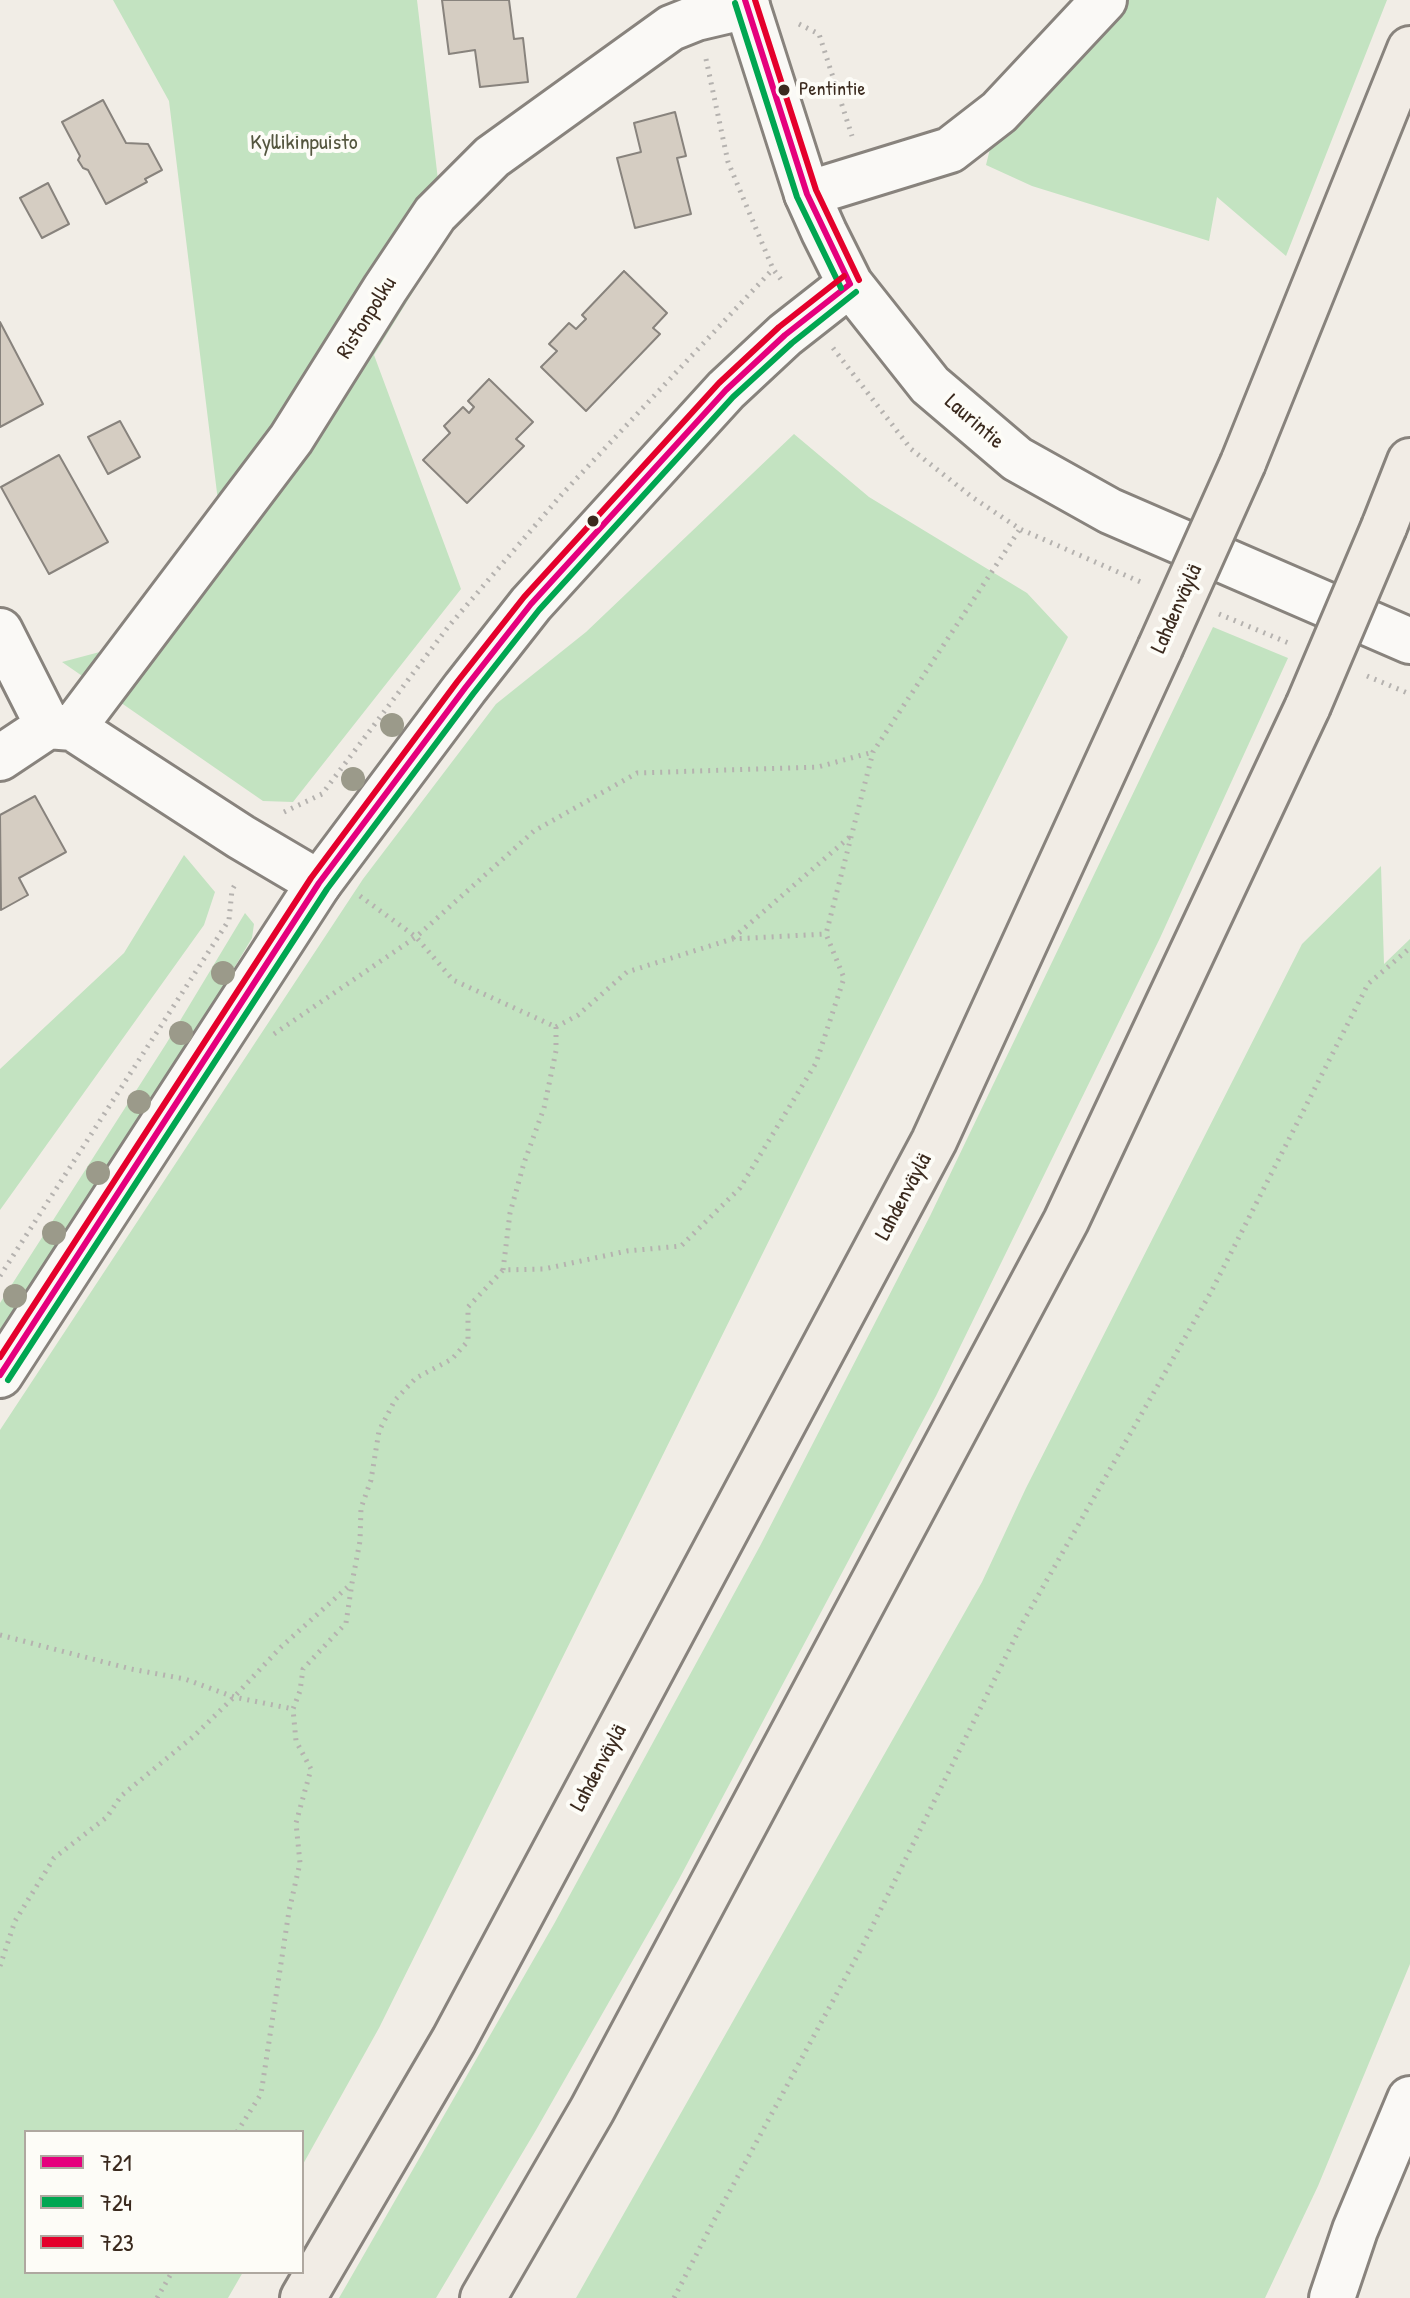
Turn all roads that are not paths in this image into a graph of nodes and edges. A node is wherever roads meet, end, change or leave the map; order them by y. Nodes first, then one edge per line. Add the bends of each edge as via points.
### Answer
1 (1104, 0) edge
2 (746, 3) edge
3 (1410, 49) edge
4 (807, 194) junction
5 (850, 284) junction
6 (1410, 461) edge
7 (0, 631) edge
8 (1410, 641) edge
9 (60, 727) junction
10 (0, 758) edge
11 (323, 878) junction
12 (0, 1375) edge
13 (1410, 2099) edge
14 (1355, 2230) junction
15 (303, 2298) edge
16 (483, 2298) edge
17 (1315, 2298) edge
18 (1332, 2298) edge

1 - 4 street via 999,112 950,150
2 - 4 street, Laurintie
2 - 9 street, Ristonpolku via 671,28 492,157 435,214 291,439
3 - 15 highway, Lahdenväylä, bridge via 1243,463 934,1141 454,2040
4 - 5 street, Laurintie
5 - 8 street, Laurintie via 930,385 1017,459 1110,511
5 - 11 street via 726,390 531,604
6 - 16 highway, bridge via 1308,706 1066,1221 592,2110
7 - 9 street
9 - 10 street, Ristonpolku
9 - 11 street via 241,837
11 - 12 street
13 - 14 street
14 - 17 street
14 - 18 street

